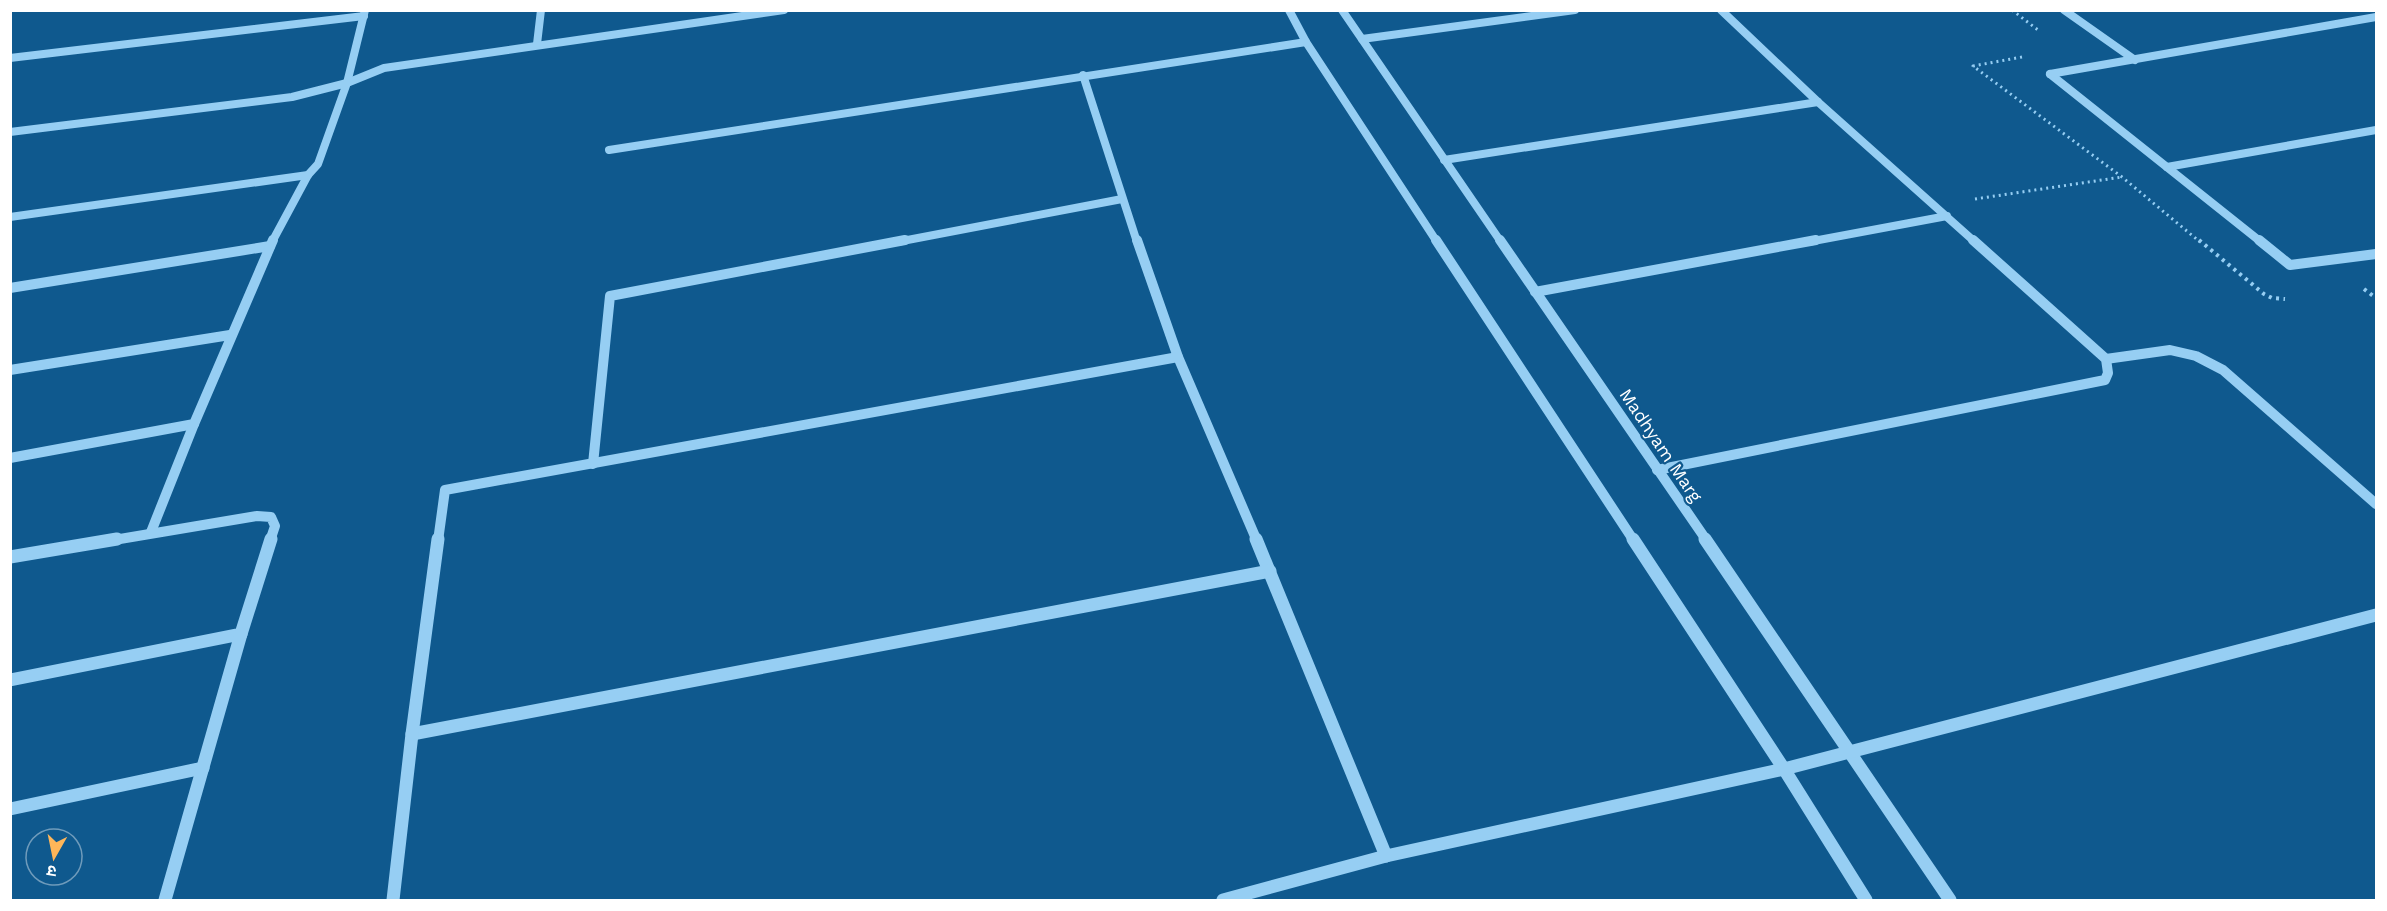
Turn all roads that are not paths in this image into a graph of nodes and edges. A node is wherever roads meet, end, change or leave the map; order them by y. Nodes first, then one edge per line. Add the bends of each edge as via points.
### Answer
1 (541, 10) edge
2 (783, 10) edge
3 (1289, 10) edge
4 (1342, 10) edge
5 (1575, 10) edge
6 (1721, 10) edge
7 (2064, 10) edge
8 (365, 13) edge
9 (2376, 17) edge
10 (1362, 39) junction
11 (1306, 42) junction
12 (537, 44) junction
13 (10, 58) edge
14 (2135, 60) junction
15 (1083, 75) junction
16 (346, 83) junction
17 (1818, 102) junction
18 (2376, 130) edge
19 (10, 132) edge
20 (609, 150) dead end
21 (1444, 160) junction
22 (2168, 167) junction
23 (308, 175) junction
24 (1122, 199) junction
25 (1947, 216) junction
26 (10, 217) edge
27 (270, 246) junction
28 (2376, 254) edge
29 (10, 288) edge
30 (1536, 292) junction
31 (230, 335) junction
32 (1178, 357) junction
33 (2106, 359) junction
34 (10, 370) edge
35 (194, 424) junction
36 (10, 458) edge
37 (593, 464) junction
38 (1658, 470) junction
39 (2376, 504) edge
40 (151, 532) junction
41 (10, 557) edge
42 (1270, 571) junction
43 (2376, 615) edge
44 (241, 634) junction
45 (10, 680) edge
46 (412, 734) junction
47 (1851, 751) junction
48 (203, 768) junction
49 (1784, 769) junction
50 (10, 808) edge
51 (1386, 856) junction
52 (165, 900) edge
53 (393, 900) edge
54 (1223, 900) edge
55 (1866, 900) edge
56 (1950, 900) edge

1 - 12 street
2 - 12 street
3 - 11 street
4 - 10 street, Madhyam Marg
5 - 10 street
6 - 17 street
7 - 14 street
8 - 13 street
8 - 16 street
9 - 14 street
10 - 21 street, Madhyam Marg
11 - 15 street
11 - 49 street
12 - 16 street via 384,68
14 - 22 street via 2050,74
15 - 20 street
15 - 24 street
16 - 19 street via 292,97
16 - 23 street via 318,164
17 - 21 street
17 - 25 street
18 - 22 street
21 - 30 street, Madhyam Marg
22 - 28 street via 2290,265
23 - 26 street
23 - 27 street
24 - 32 street
24 - 37 street via 610,296
25 - 30 street
25 - 33 street
27 - 29 street
27 - 31 street
30 - 38 street, Madhyam Marg
31 - 34 street
31 - 35 street
32 - 37 street
32 - 42 street
33 - 38 street via 2105,380
33 - 39 street via 2170,350 2196,356 2223,370
35 - 36 street
35 - 40 street
37 - 46 street via 445,490
38 - 47 street, Madhyam Marg
40 - 41 street
40 - 44 street via 271,517 275,526
42 - 46 street
42 - 51 street
43 - 47 street
44 - 45 street
44 - 48 street
46 - 53 street
47 - 49 street
47 - 56 street, Madhyam Marg
48 - 50 street
48 - 52 street
49 - 51 street
49 - 55 street
51 - 54 street

